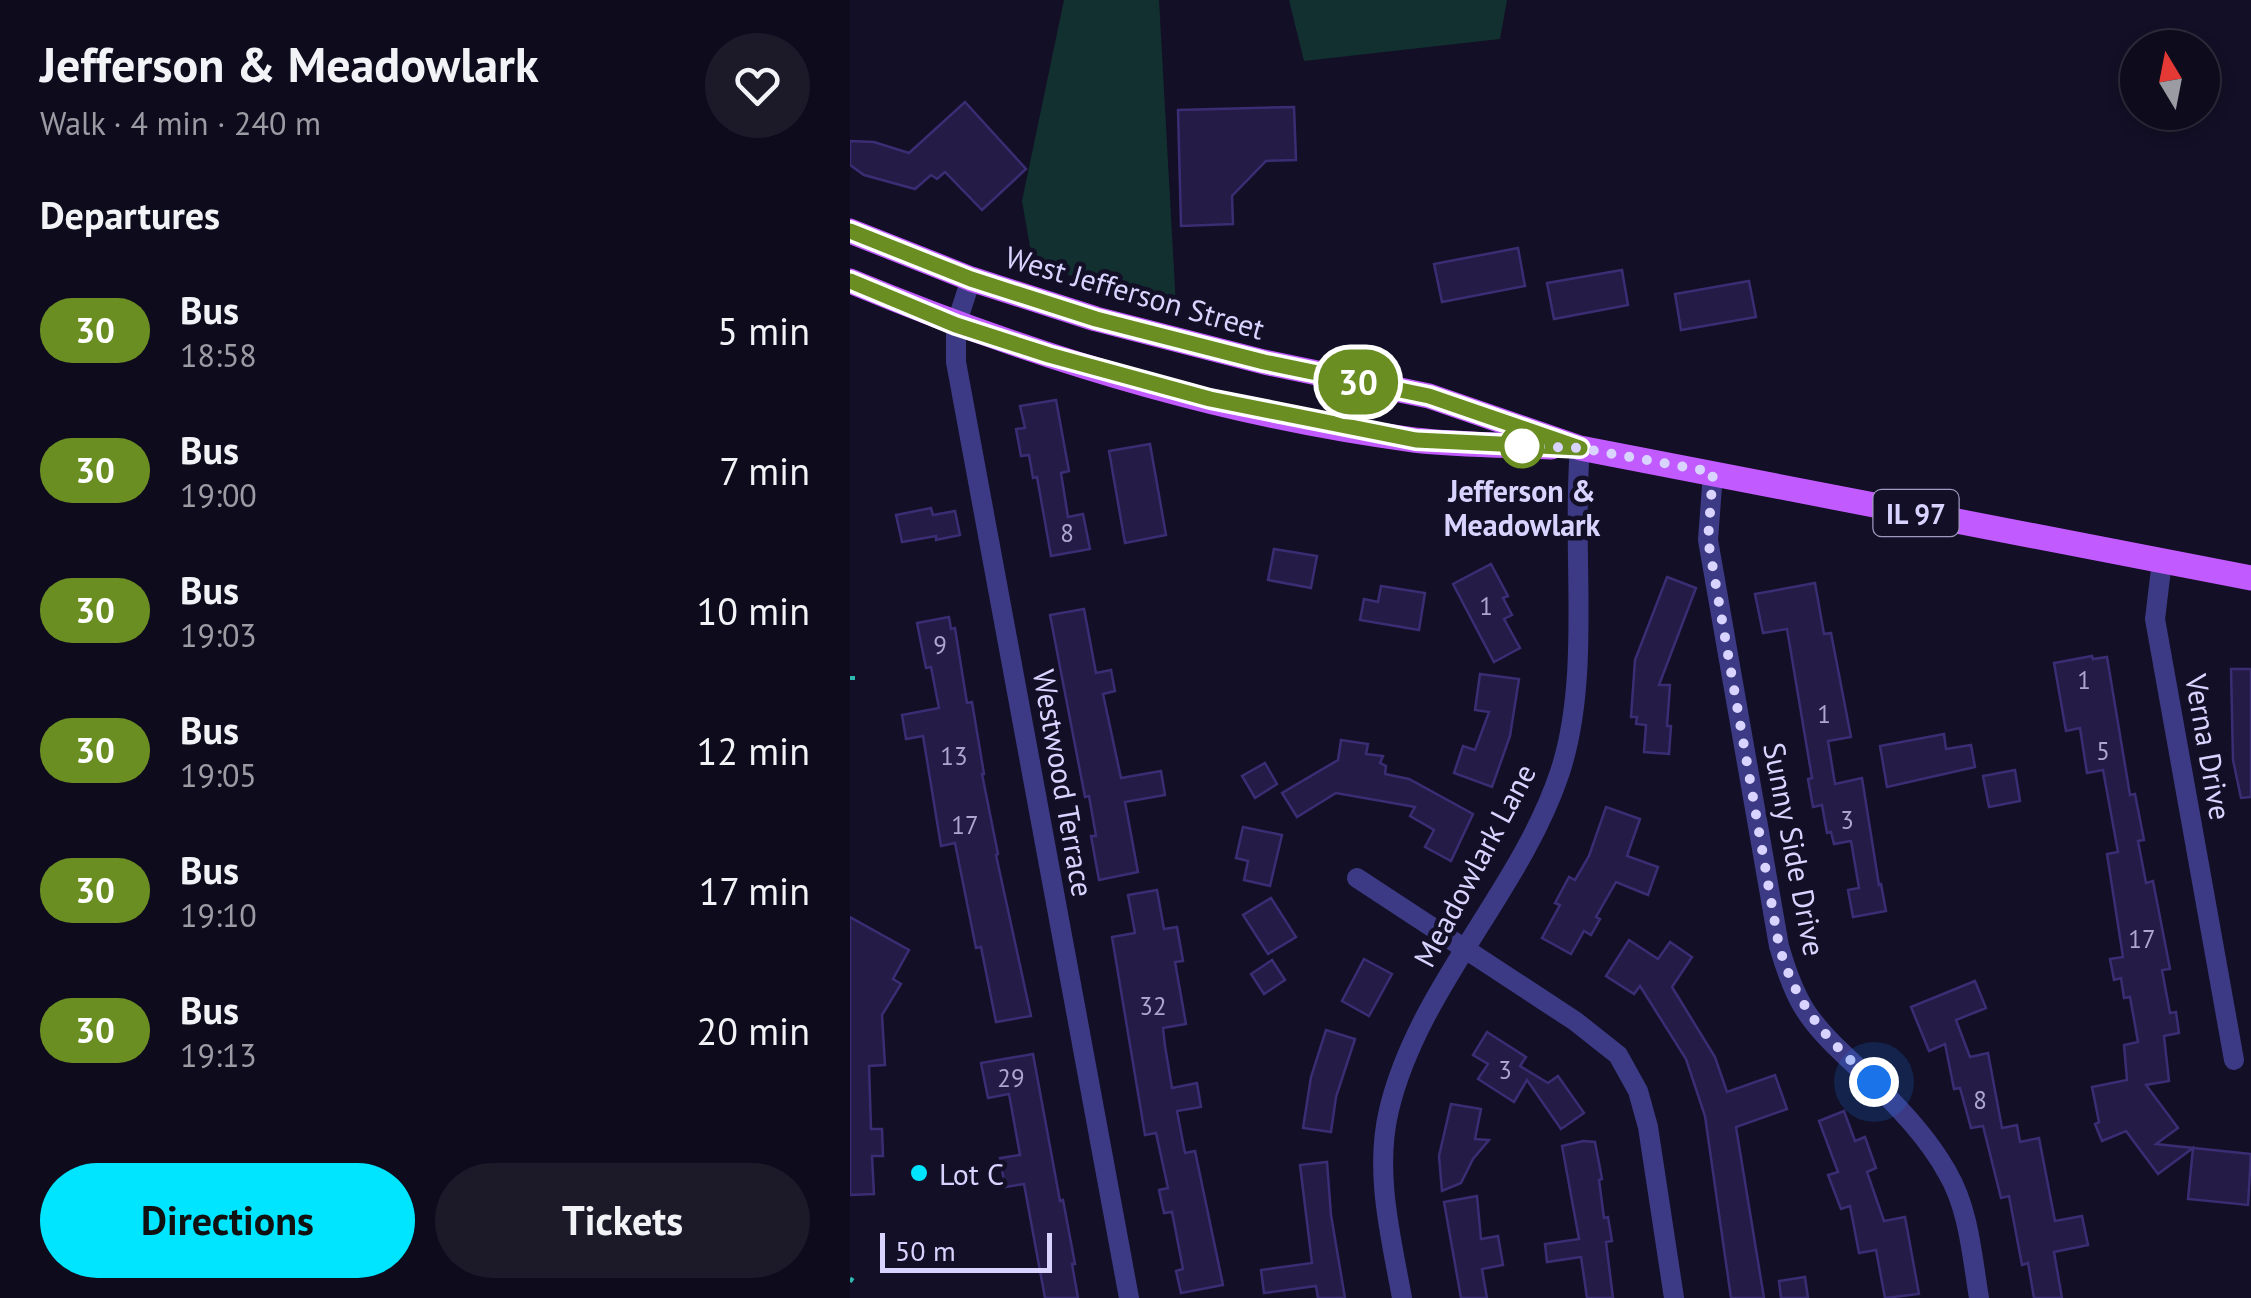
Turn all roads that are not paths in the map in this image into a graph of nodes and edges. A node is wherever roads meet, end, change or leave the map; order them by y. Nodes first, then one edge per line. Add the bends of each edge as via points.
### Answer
1 (850, 231) edge
2 (971, 279) junction
3 (850, 281) edge
4 (956, 325) junction
5 (1580, 448) junction
6 (1713, 472) junction
7 (2162, 561) junction
8 (2251, 578) edge
9 (1357, 878) dead end
10 (1466, 948) junction
11 (2234, 1060) dead end
12 (1129, 1298) edge
13 (1402, 1298) edge
14 (1674, 1298) edge
15 (1980, 1298) edge

1 - 2 main road, West Jefferson Street / IL 97
2 - 4 street, Westwood Terrace
2 - 5 main road, West Jefferson Street / IL 97 via 1169,339 1429,396
3 - 4 main road, West Jefferson Street / IL 97
4 - 5 main road, West Jefferson Street / IL 97 via 1310,421 1416,440
4 - 12 street, Westwood Terrace via 959,379
5 - 6 main road, West Jefferson Street / IL 97
5 - 10 street, Meadowlark Lane via 1576,673 1560,772
6 - 7 main road, West Jefferson Street / IL 97
6 - 15 street, Sunny Side Drive via 1708,540 1786,970 1804,1010 1930,1144 1950,1176
7 - 8 main road, West Jefferson Street / IL 97
7 - 11 street, Verna Drive via 2155,619
9 - 10 street
10 - 13 street, Meadowlark Lane via 1409,1046 1388,1112 1387,1214
10 - 14 street via 1618,1056 1648,1127

